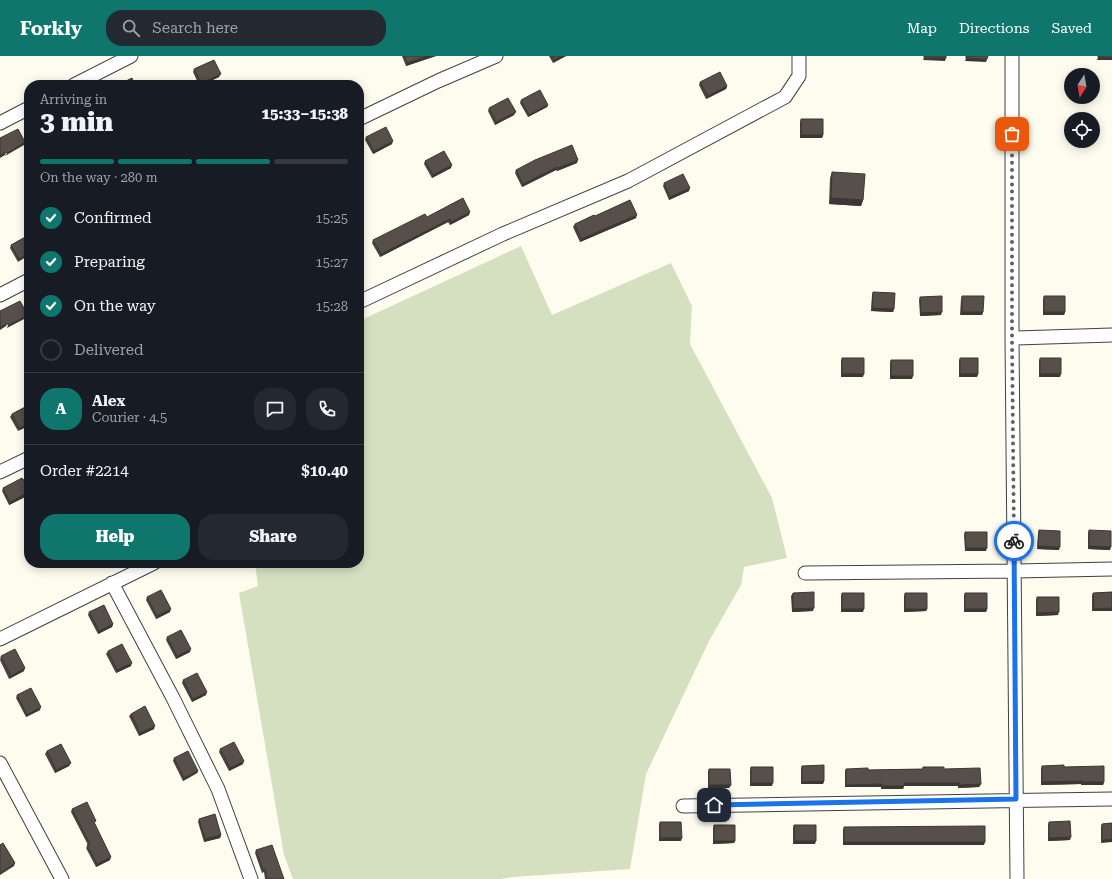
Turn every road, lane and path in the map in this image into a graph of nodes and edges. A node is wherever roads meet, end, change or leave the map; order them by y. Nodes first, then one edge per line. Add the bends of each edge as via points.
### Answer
1 (131, 56) edge
2 (496, 56) edge
3 (800, 56) edge
4 (1012, 56) edge
5 (84, 80) edge
6 (24, 111) edge
7 (364, 117) edge
8 (0, 123) edge
9 (24, 283) edge
10 (0, 295) edge
11 (364, 300) edge
12 (1112, 336) edge
13 (1012, 338) junction
14 (24, 460) edge
15 (0, 472) edge
16 (144, 568) edge
17 (1112, 569) edge
18 (1014, 571) junction
19 (805, 573) dead end
20 (112, 583) junction
21 (0, 639) edge
22 (0, 763) edge
23 (1016, 799) junction
24 (1112, 799) edge
25 (683, 806) dead end
26 (62, 879) edge
27 (252, 879) edge
28 (1017, 879) edge

1 - 5 street
2 - 7 street
3 - 11 street via 799,76 785,97 628,181 503,234
4 - 13 street
6 - 8 street
9 - 10 street
12 - 13 street
13 - 18 street
14 - 15 street
16 - 20 street
17 - 18 street
18 - 19 street
18 - 23 street
20 - 21 street
20 - 27 street via 218,789
22 - 26 street
23 - 24 street
23 - 25 street
23 - 28 street

